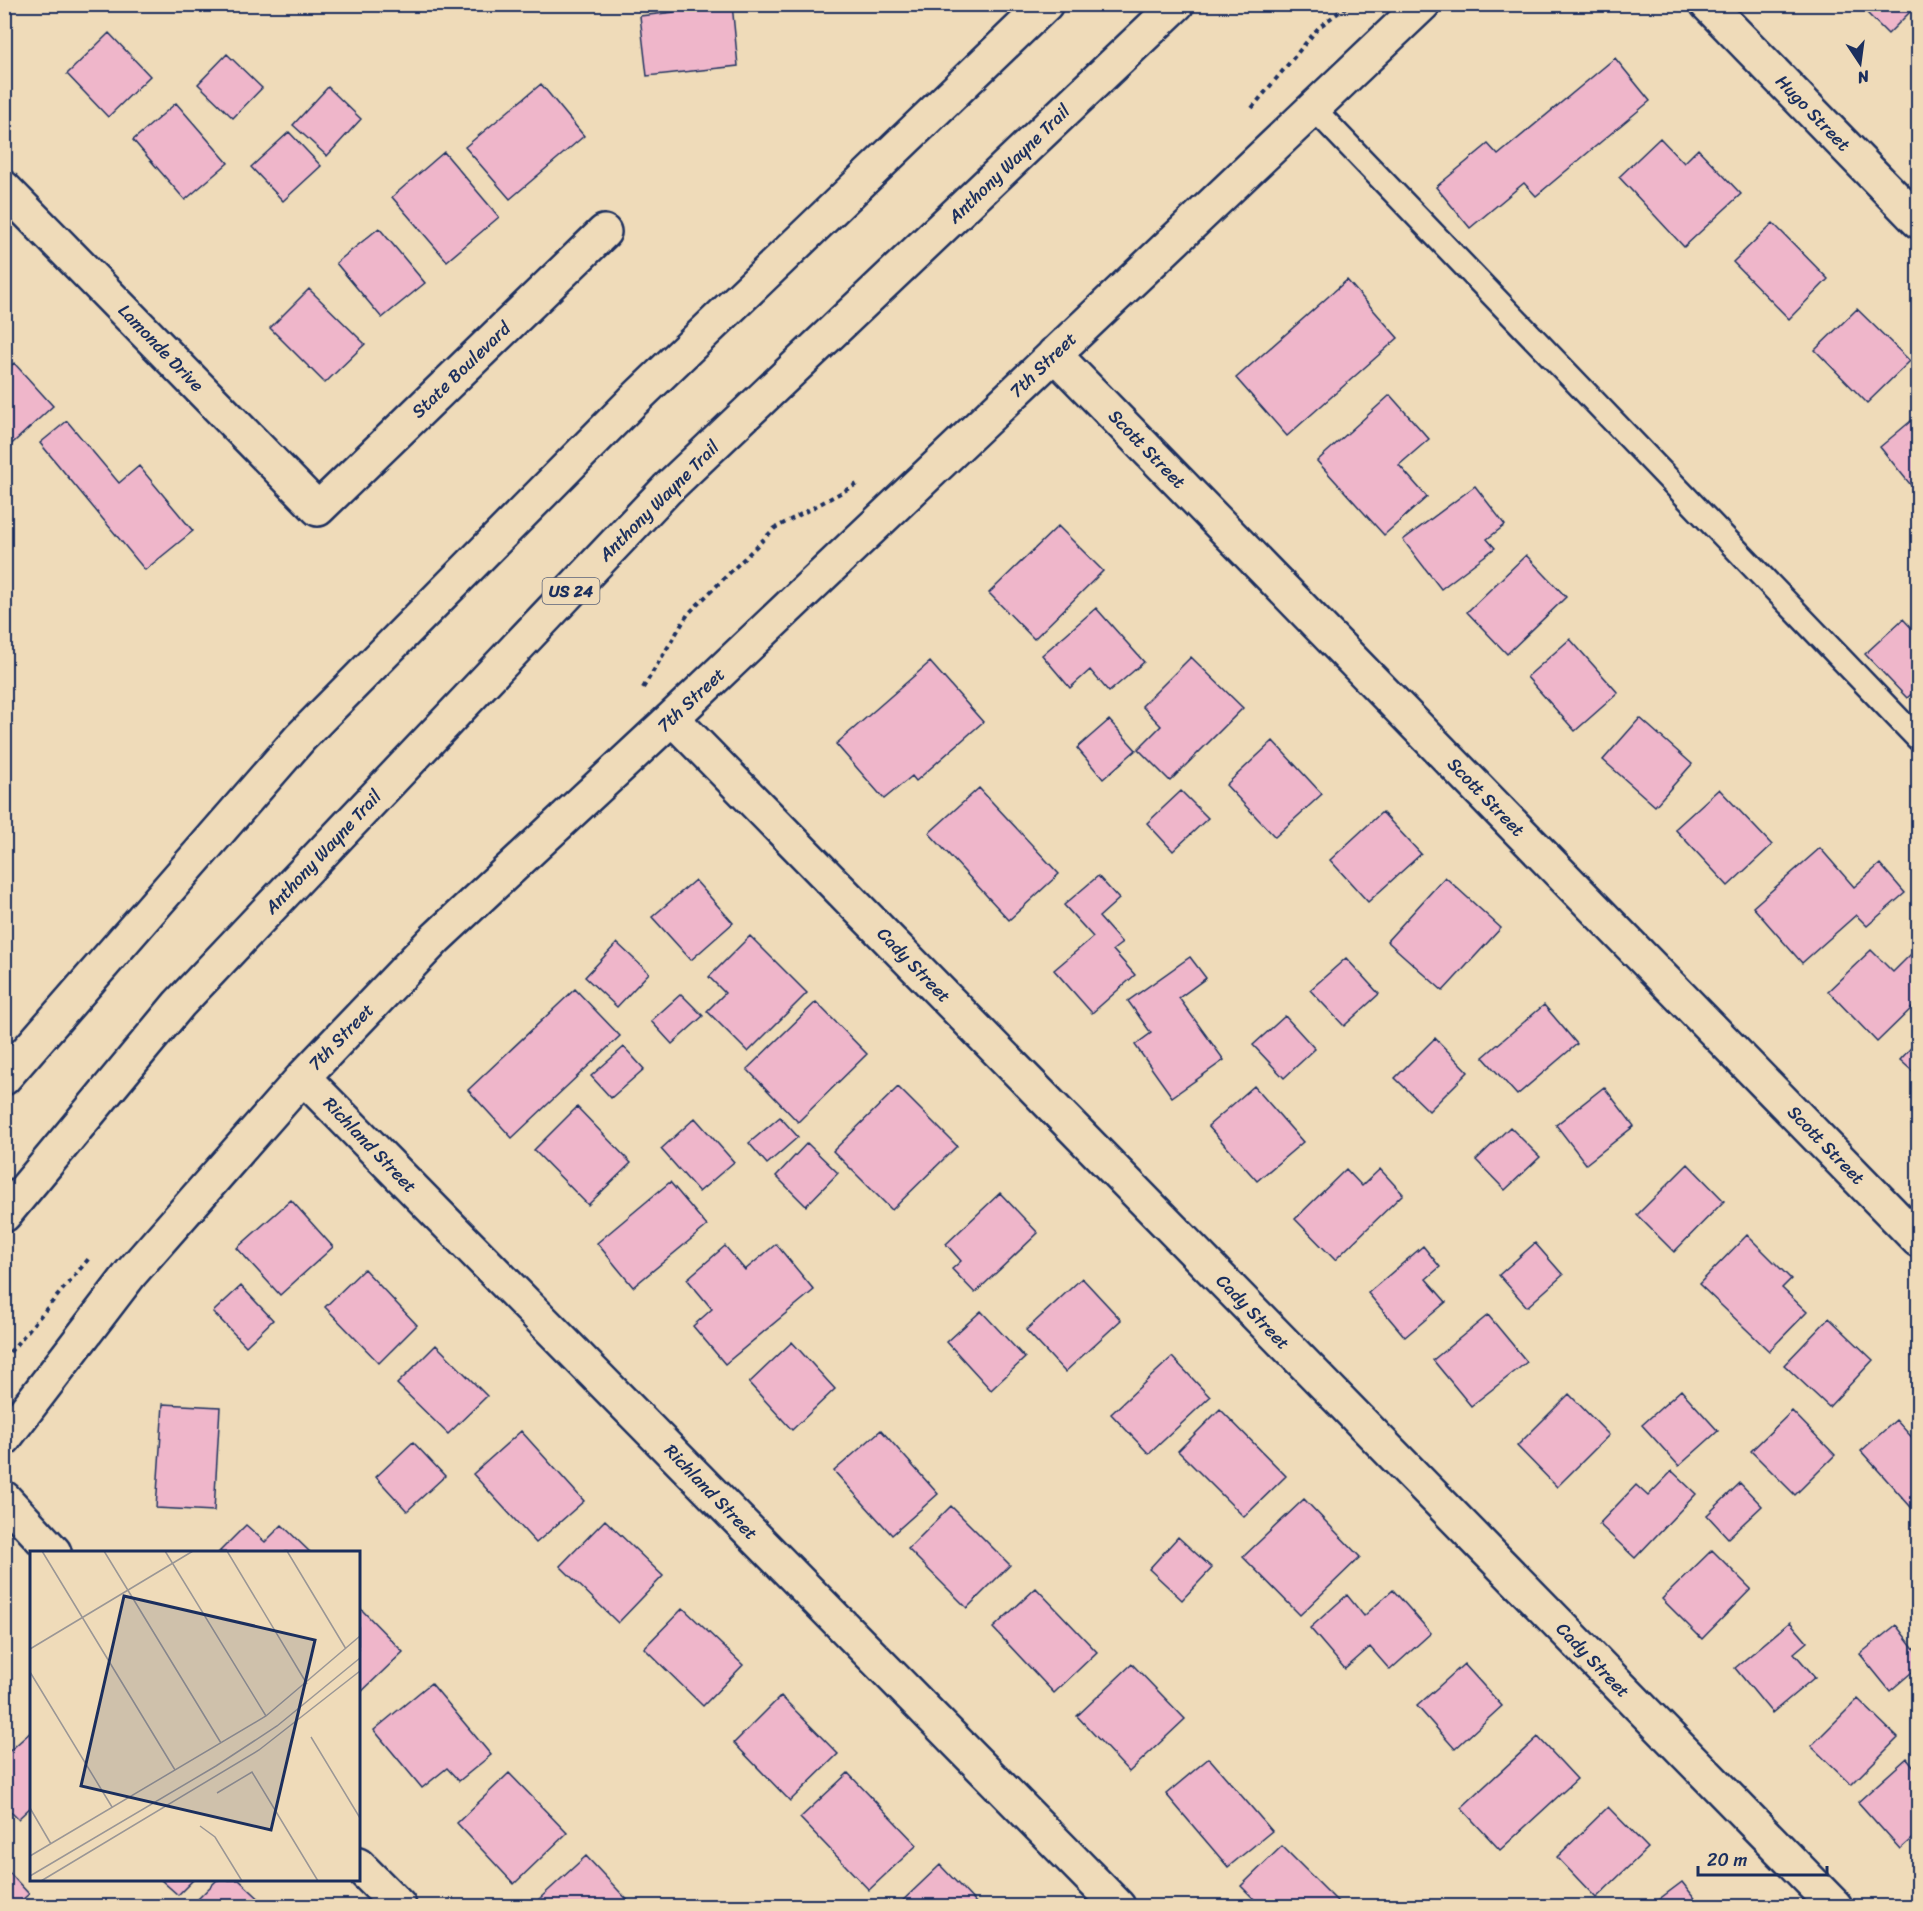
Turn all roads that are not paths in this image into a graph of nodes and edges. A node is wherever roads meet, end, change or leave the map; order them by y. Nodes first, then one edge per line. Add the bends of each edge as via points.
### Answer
1 (1046, 4) edge
2 (1177, 4) edge
3 (1423, 4) edge
4 (1707, 4) edge
5 (1314, 109) junction
6 (4, 188) edge
7 (1918, 221) edge
8 (604, 232) dead end
9 (1054, 354) junction
10 (318, 509) joint
11 (672, 718) junction
12 (1918, 739) edge
13 (303, 1077) junction
14 (4, 1078) edge
15 (4, 1215) edge
16 (1918, 1240) edge
17 (4, 1439) edge
18 (4, 1498) edge
19 (53, 1551) edge
20 (360, 1867) edge
21 (399, 1906) edge
22 (1118, 1906) edge
23 (1835, 1906) edge

1 - 14 main road via 632,402 300,738
2 - 15 main road, Anthony Wayne Trail / US 24 via 668,489 179,1004
3 - 5 main road, 7th Street
4 - 7 main road, Hugo Street
5 - 9 main road, 7th Street
5 - 12 lane
6 - 10 main road, Lamonde Drive
8 - 10 main road, State Boulevard
9 - 11 main road, 7th Street
9 - 16 main road, Scott Street
11 - 13 main road, 7th Street via 435,939
11 - 23 main road, Cady Street
13 - 17 main road, 7th Street via 130,1273
13 - 22 main road, Richland Street
18 - 19 main road
20 - 21 main road

